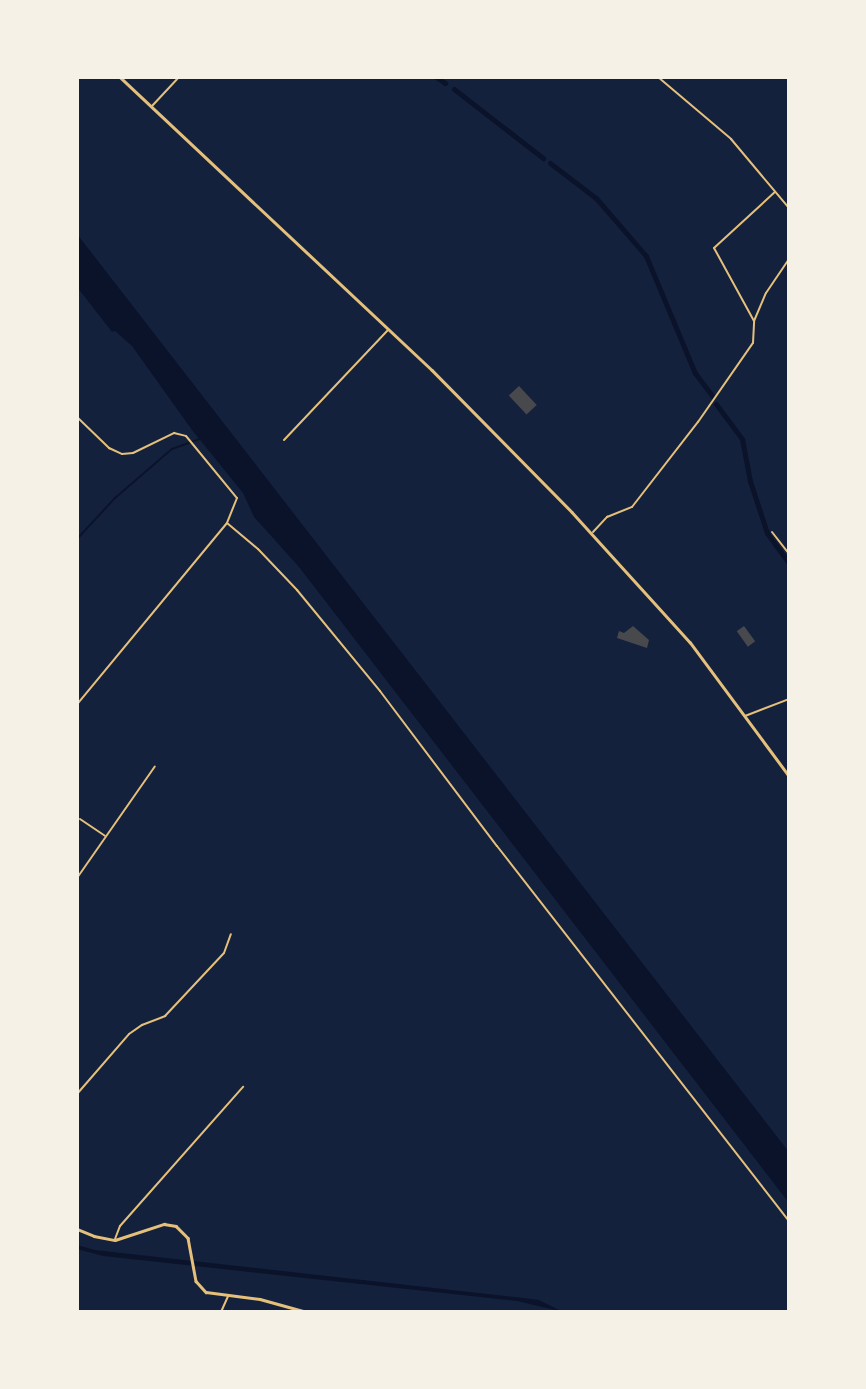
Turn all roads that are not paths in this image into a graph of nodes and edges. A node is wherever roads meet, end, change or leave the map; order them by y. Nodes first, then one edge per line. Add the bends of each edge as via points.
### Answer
1 (120, 77) edge
2 (179, 77) edge
3 (658, 77) edge
4 (151, 107) junction
5 (775, 192) junction
6 (789, 208) edge
7 (789, 259) edge
8 (754, 321) junction
9 (388, 330) junction
10 (77, 417) edge
11 (284, 440) dead end
12 (227, 523) junction
13 (772, 532) dead end
14 (592, 533) junction
15 (789, 554) edge
16 (789, 699) edge
17 (77, 704) edge
18 (745, 716) junction
19 (155, 766) dead end
20 (789, 776) edge
21 (80, 819) dead end
22 (106, 837) junction
23 (77, 878) edge
24 (232, 934) dead end
25 (243, 1087) dead end
26 (77, 1094) edge
27 (789, 1221) edge
28 (77, 1229) edge
29 (115, 1240) junction
30 (228, 1296) junction
31 (221, 1312) edge
32 (307, 1312) edge

1 - 4 main road
2 - 4 street
3 - 5 street via 731,139
4 - 9 main road
5 - 6 street
5 - 8 street via 714,248
7 - 8 street
8 - 14 street via 753,343 696,424 632,507 607,517
9 - 11 street
9 - 14 main road
10 - 12 street via 109,448 122,454 174,433 190,439 236,494
12 - 17 street
12 - 27 street via 297,590 380,691
13 - 15 street
14 - 18 main road via 690,642
16 - 18 street
18 - 20 main road
19 - 22 street
21 - 22 street
22 - 23 street
24 - 26 street via 224,953 166,1015 129,1034
25 - 29 street via 120,1226
28 - 29 main road
29 - 30 main road via 173,1224 186,1234 196,1281 202,1289
30 - 31 street
30 - 32 main road

